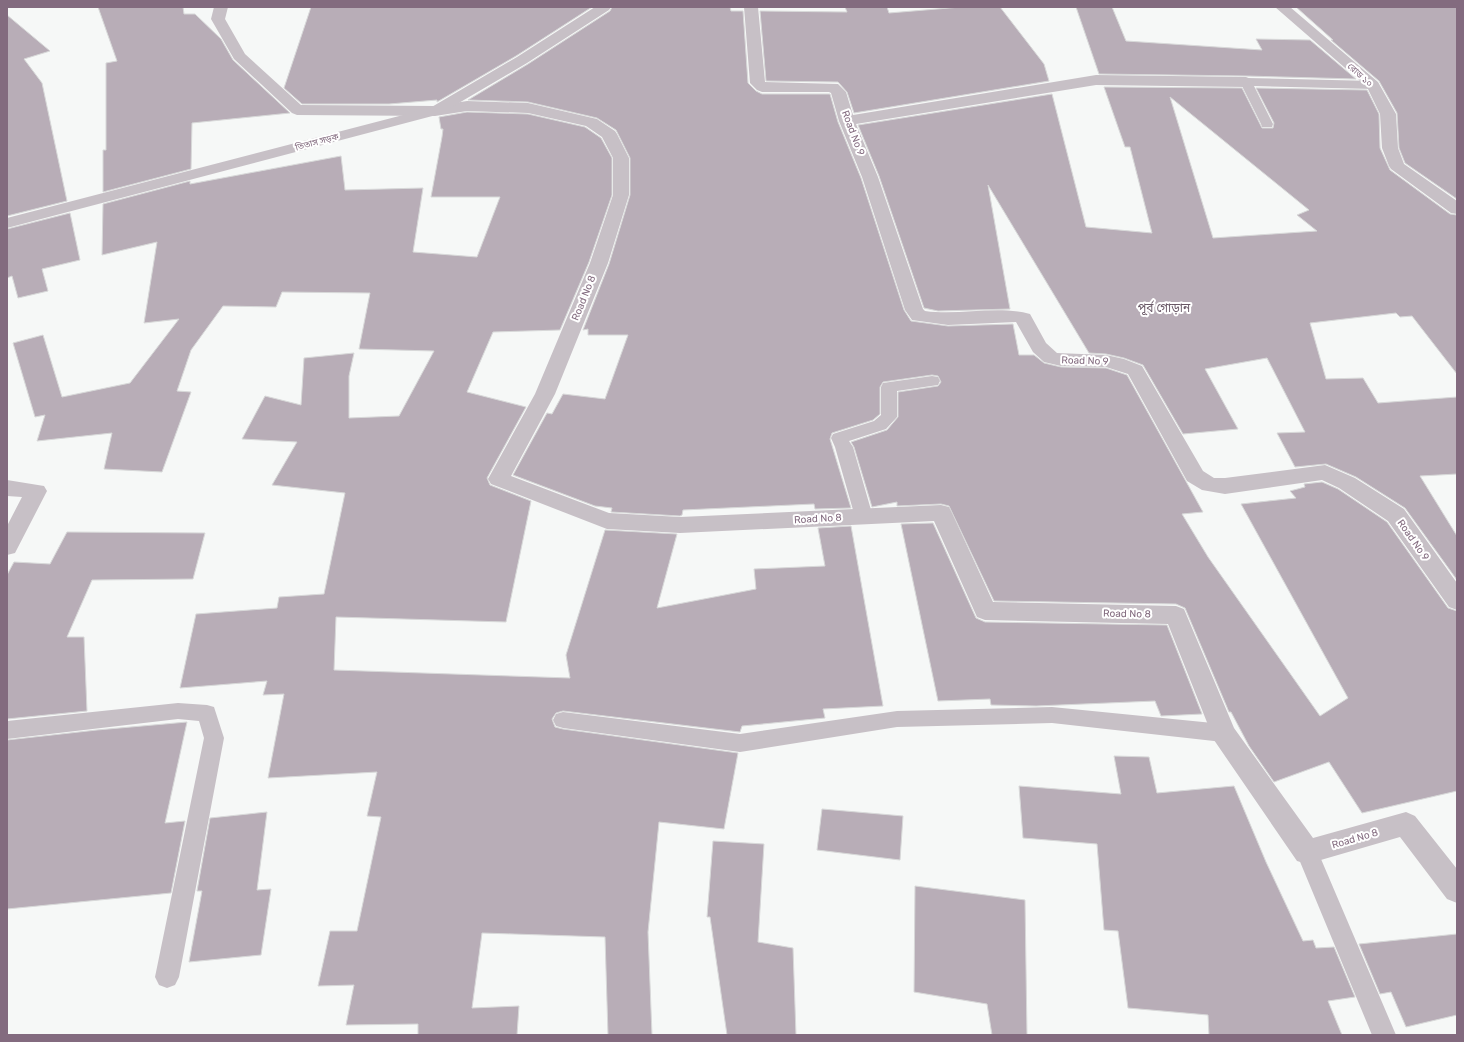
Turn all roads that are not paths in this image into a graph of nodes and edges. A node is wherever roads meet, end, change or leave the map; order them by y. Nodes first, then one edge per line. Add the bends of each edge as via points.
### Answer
1 (221, 7) edge
2 (604, 7) edge
3 (751, 7) edge
4 (1282, 7) edge
5 (1246, 82) junction
6 (1373, 85) junction
7 (436, 111) junction
8 (847, 121) junction
9 (1267, 124) dead end
10 (1457, 209) edge
11 (7, 223) edge
12 (932, 381) dead end
13 (7, 488) edge
14 (864, 517) junction
15 (7, 547) edge
16 (1457, 601) edge
17 (563, 720) dead end
18 (7, 730) edge
19 (1223, 733) junction
20 (1307, 852) junction
21 (1457, 890) edge
22 (167, 977) dead end
23 (1384, 1035) edge

1 - 7 street via 218,19 239,56 297,110
2 - 7 street, তিতাস সড়ক
3 - 8 street, Road No 9 via 758,83 768,88 833,87 838,92
4 - 6 street, রোড ১০
5 - 6 lane
5 - 8 street via 1096,80
5 - 9 lane
6 - 10 street, রোড ১০ via 1388,114 1390,148 1397,166
7 - 11 street, তিতাস সড়ক
7 - 14 street, Road No 8 via 467,106 528,108 591,122 609,134 621,158 621,195 599,263 545,394 499,480 607,521 680,525
8 - 16 street, Road No 9 via 870,177 914,310 920,316 932,319 1014,315 1023,318 1045,354 1057,360 1120,363 1135,370 1195,476 1210,485 1225,486 1325,472 1396,514
12 - 14 lane via 889,387 889,417 880,425 839,438 844,447
13 - 15 street via 36,491
14 - 19 street, Road No 8 via 941,513 985,611 1176,615
17 - 19 lane via 740,743 897,719 1052,715
18 - 22 lane via 178,711 207,713 214,738
19 - 20 street, Road No 8
20 - 21 street, Road No 8 via 1406,824
20 - 23 lane

